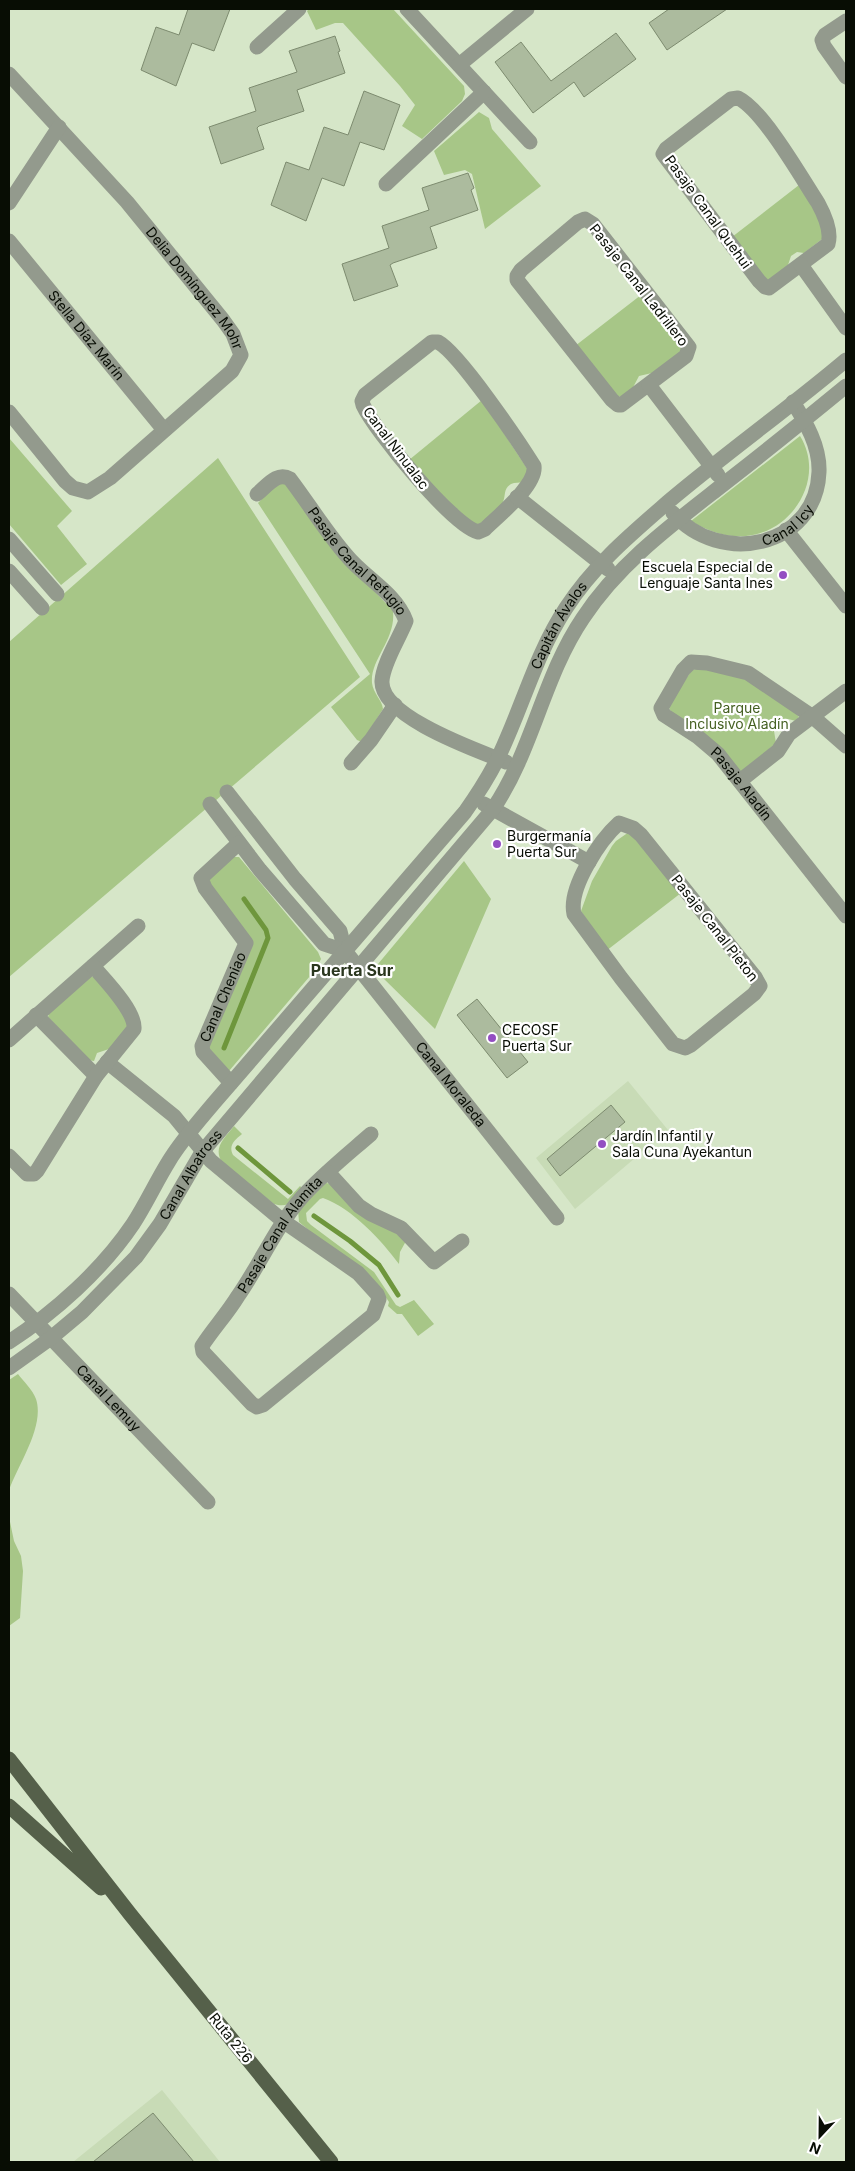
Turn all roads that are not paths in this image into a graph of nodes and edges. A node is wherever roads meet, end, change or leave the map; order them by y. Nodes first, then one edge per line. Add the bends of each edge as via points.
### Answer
1 (300, 9) edge
2 (407, 9) edge
3 (528, 9) edge
4 (846, 21) edge
5 (257, 47) dead end
6 (459, 65) junction
7 (9, 74) edge
8 (846, 77) edge
9 (484, 92) junction
10 (58, 127) junction
11 (530, 142) dead end
12 (386, 184) dead end
13 (9, 203) edge
14 (9, 241) edge
15 (801, 265) junction
16 (846, 328) edge
17 (846, 360) edge
18 (649, 385) junction
19 (846, 386) edge
20 (792, 402) junction
21 (9, 412) edge
22 (805, 422) junction
23 (164, 430) junction
24 (711, 467) junction
25 (724, 484) junction
26 (257, 494) dead end
27 (517, 497) junction
28 (666, 505) junction
29 (678, 519) junction
30 (786, 530) junction
31 (9, 539) edge
32 (21, 554) junction
33 (600, 563) junction
34 (9, 564) edge
35 (9, 571) edge
36 (616, 576) junction
37 (58, 594) dead end
38 (846, 606) edge
39 (42, 608) dead end
40 (846, 691) edge
41 (396, 705) junction
42 (813, 717) junction
43 (846, 746) edge
44 (497, 759) junction
45 (351, 763) dead end
46 (516, 767) junction
47 (740, 781) junction
48 (227, 792) dead end
49 (474, 798) junction
50 (210, 804) dead end
51 (493, 809) junction
52 (239, 843) junction
53 (589, 862) junction
54 (846, 916) edge
55 (138, 926) dead end
56 (345, 951) junction
57 (93, 966) junction
58 (359, 968) junction
59 (36, 1015) junction
60 (9, 1040) edge
61 (107, 1062) junction
62 (96, 1076) junction
63 (231, 1083) junction
64 (188, 1134) junction
65 (371, 1134) dead end
66 (202, 1152) junction
67 (9, 1156) edge
68 (328, 1172) junction
69 (557, 1218) dead end
70 (283, 1221) junction
71 (462, 1241) dead end
72 (9, 1294) edge
73 (36, 1323) junction
74 (51, 1338) junction
75 (9, 1342) edge
76 (9, 1368) edge
77 (208, 1502) dead end
78 (9, 1759) edge
79 (9, 1806) edge
80 (130, 1914) junction
81 (331, 2162) edge

1 - 5 street
2 - 6 street
3 - 6 street
4 - 8 street via 822,40
6 - 9 street
7 - 10 street, Delia Domínguez Mohr
9 - 11 street
9 - 12 street
10 - 13 street
10 - 23 street, Delia Domínguez Mohr via 150,229 223,320 239,347 241,355 232,371
14 - 23 street, Stella Díaz Marín
15 - 15 street, Pasaje Canal Quehui via 829,241 823,212 764,122 745,101 731,99 666,149 664,157 765,287 774,286
15 - 16 street
17 - 20 street, Capitán Ávalos
18 - 18 street, Pasaje Canal Ladrillero via 686,356 689,347 593,224 581,220 521,270 517,280 615,403 625,403
18 - 24 street
19 - 22 street, Capitán Ávalos
20 - 22 street, Canal Icy
20 - 24 street, Capitán Ávalos
21 - 23 street, Delia Domínguez Mohr via 65,481 82,492 97,487
22 - 25 street, Capitán Ávalos
22 - 30 street, Canal Icy via 815,444 818,479 806,510
24 - 25 street
24 - 28 street, Capitán Ávalos
25 - 29 street, Capitán Ávalos
26 - 41 street, Pasaje Canal Refugio via 278,477 288,478 348,558 383,590 404,616 404,624 382,681 385,692
27 - 27 street, Canal Ninualac via 532,479 534,466 474,380 444,344 432,342 365,395 362,401 365,410 420,483 472,530 485,529
27 - 33 street
28 - 29 street, Canal Icy
28 - 33 street, Capitán Ávalos
29 - 30 street, Canal Icy via 711,540 736,545 762,542
29 - 36 street, Capitán Ávalos
30 - 38 street
31 - 32 street
32 - 34 street
32 - 37 street
33 - 36 street
33 - 44 street, Capitán Ávalos via 571,601 538,659
35 - 39 street
36 - 46 street, Capitán Ávalos via 598,596 567,644
40 - 42 street
41 - 44 street, Pasaje Canal Refugio via 425,727
41 - 45 street
42 - 43 street, Pasaje Aladín
42 - 47 street via 789,734 778,751
42 - 47 street, Pasaje Aladín via 742,671 691,662 662,702 662,712 708,745
44 - 46 street, Pasaje Canal Refugio
44 - 49 street, Capitán Ávalos
46 - 51 street, Capitán Ávalos
47 - 54 street, Pasaje Aladín
48 - 56 street, Canal Moraleda via 340,931
49 - 51 street
49 - 56 street, Capitán Ávalos via 448,834
50 - 52 street, Canal Moraleda
51 - 53 street
51 - 58 street, Capitán Ávalos
52 - 56 street, Canal Moraleda via 324,944
52 - 63 street, Canal Cheniao via 201,878 246,943 202,1046 203,1052
53 - 53 street, Pasaje Canal Pieton via 576,891 574,914 673,1044 684,1048 690,1045 758,990 759,981 637,831 619,823
55 - 57 street
56 - 58 street, Canal Moraleda
56 - 63 street, Canal Albatross
57 - 59 street
57 - 61 street via 134,1022 133,1032
58 - 66 street, Canal Albatross
58 - 69 street, Canal Moraleda
59 - 60 street
59 - 62 street
61 - 62 street
61 - 64 street via 174,1116
62 - 67 street via 34,1174 27,1174
63 - 64 street, Canal Albatross
64 - 66 street
64 - 73 street, Canal Albatross via 116,1246
65 - 68 street, Pasaje Canal Alamita
66 - 70 street
66 - 74 street, Canal Albatross via 160,1224 136,1257 96,1300
68 - 70 street, Pasaje Canal Alamita
68 - 71 street via 359,1206 401,1228 434,1262
70 - 70 street, Pasaje Canal Alamita via 358,1274 379,1299 373,1315 257,1407 201,1349 238,1297
72 - 73 street, Canal Lemuy
73 - 74 street, Canal Lemuy
73 - 75 street, Canal Albatross
74 - 76 street, Canal Albatross
74 - 77 street, Canal Lemuy
78 - 80 main road, Ruta 226
79 - 80 main road, Ruta 226
80 - 81 main road, Ruta 226

